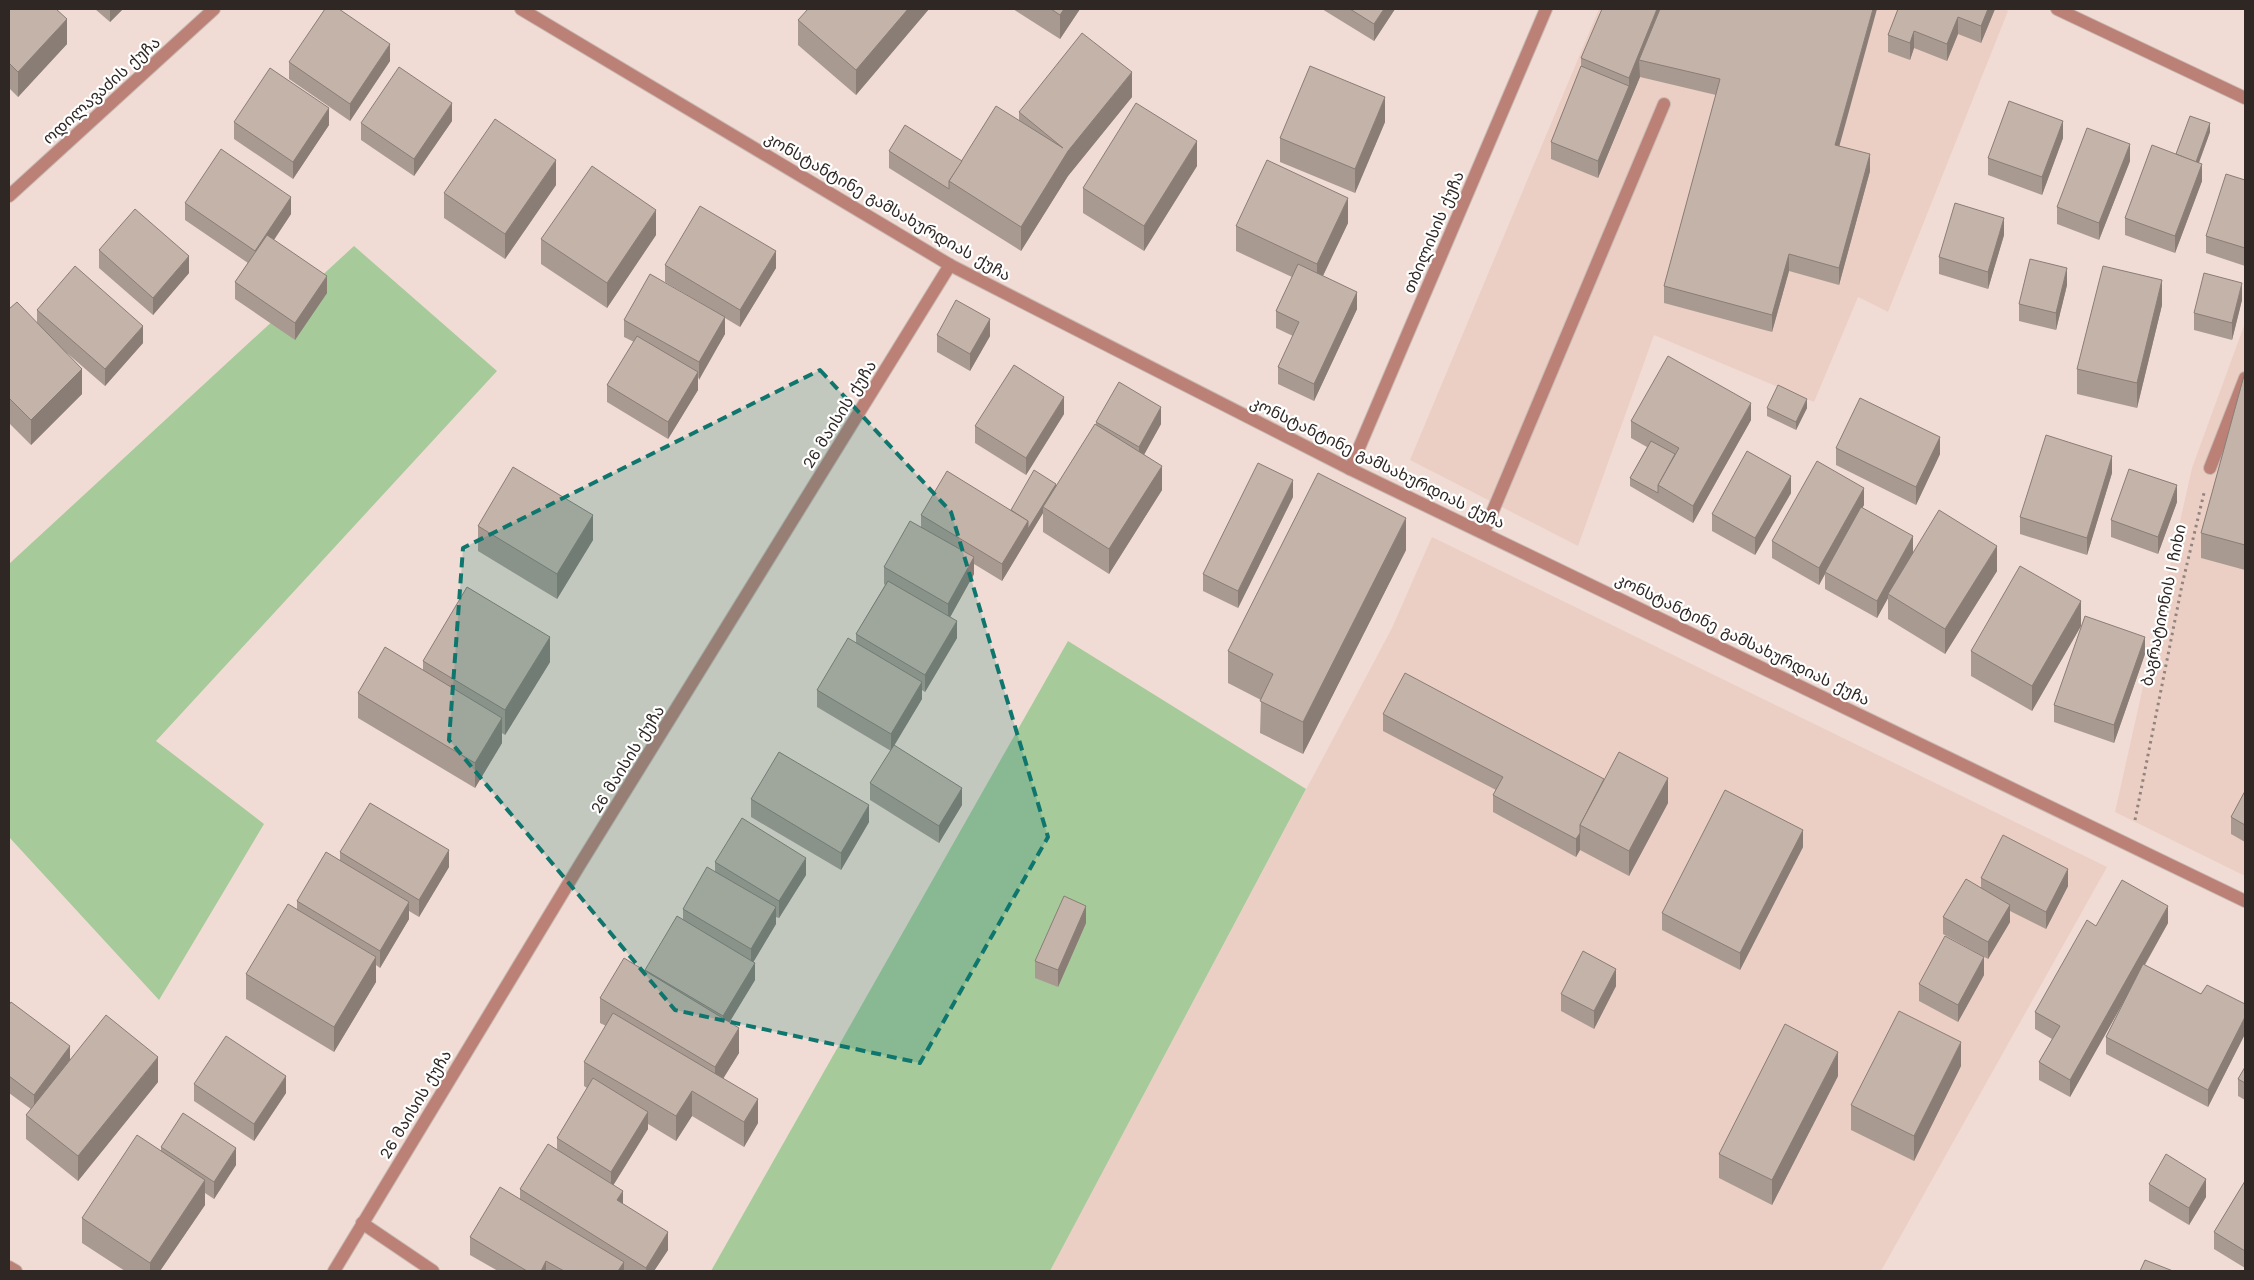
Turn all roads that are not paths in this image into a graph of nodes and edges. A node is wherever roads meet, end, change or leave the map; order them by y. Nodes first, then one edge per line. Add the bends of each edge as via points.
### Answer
1 (214, 9) edge
2 (521, 9) edge
3 (1546, 9) edge
4 (2057, 9) edge
5 (2245, 98) edge
6 (1664, 104) dead end
7 (9, 196) edge
8 (950, 265) junction
9 (2245, 378) edge
10 (2210, 468) road end
11 (1350, 469) junction
12 (1484, 532) junction
13 (2245, 901) edge
14 (362, 1223) junction
15 (9, 1267) edge
16 (16, 1271) edge
17 (334, 1271) edge
18 (433, 1271) edge

1 - 7 street, ოდილავაძის ქუჩა
2 - 8 street, კონსტანტინე გამსახურდიას ქუჩა
3 - 11 street, თბილისის ქუჩა
4 - 5 street
6 - 12 street
8 - 11 street, კონსტანტინე გამსახურდიას ქუჩა
8 - 14 street, 26 მაისის ქუჩა
9 - 10 street
11 - 12 street, კონსტანტინე გამსახურდიას ქუჩა
12 - 13 street, კონსტანტინე გამსახურდიას ქუჩა
14 - 17 street, 26 მაისის ქუჩა
14 - 18 street
15 - 16 street

